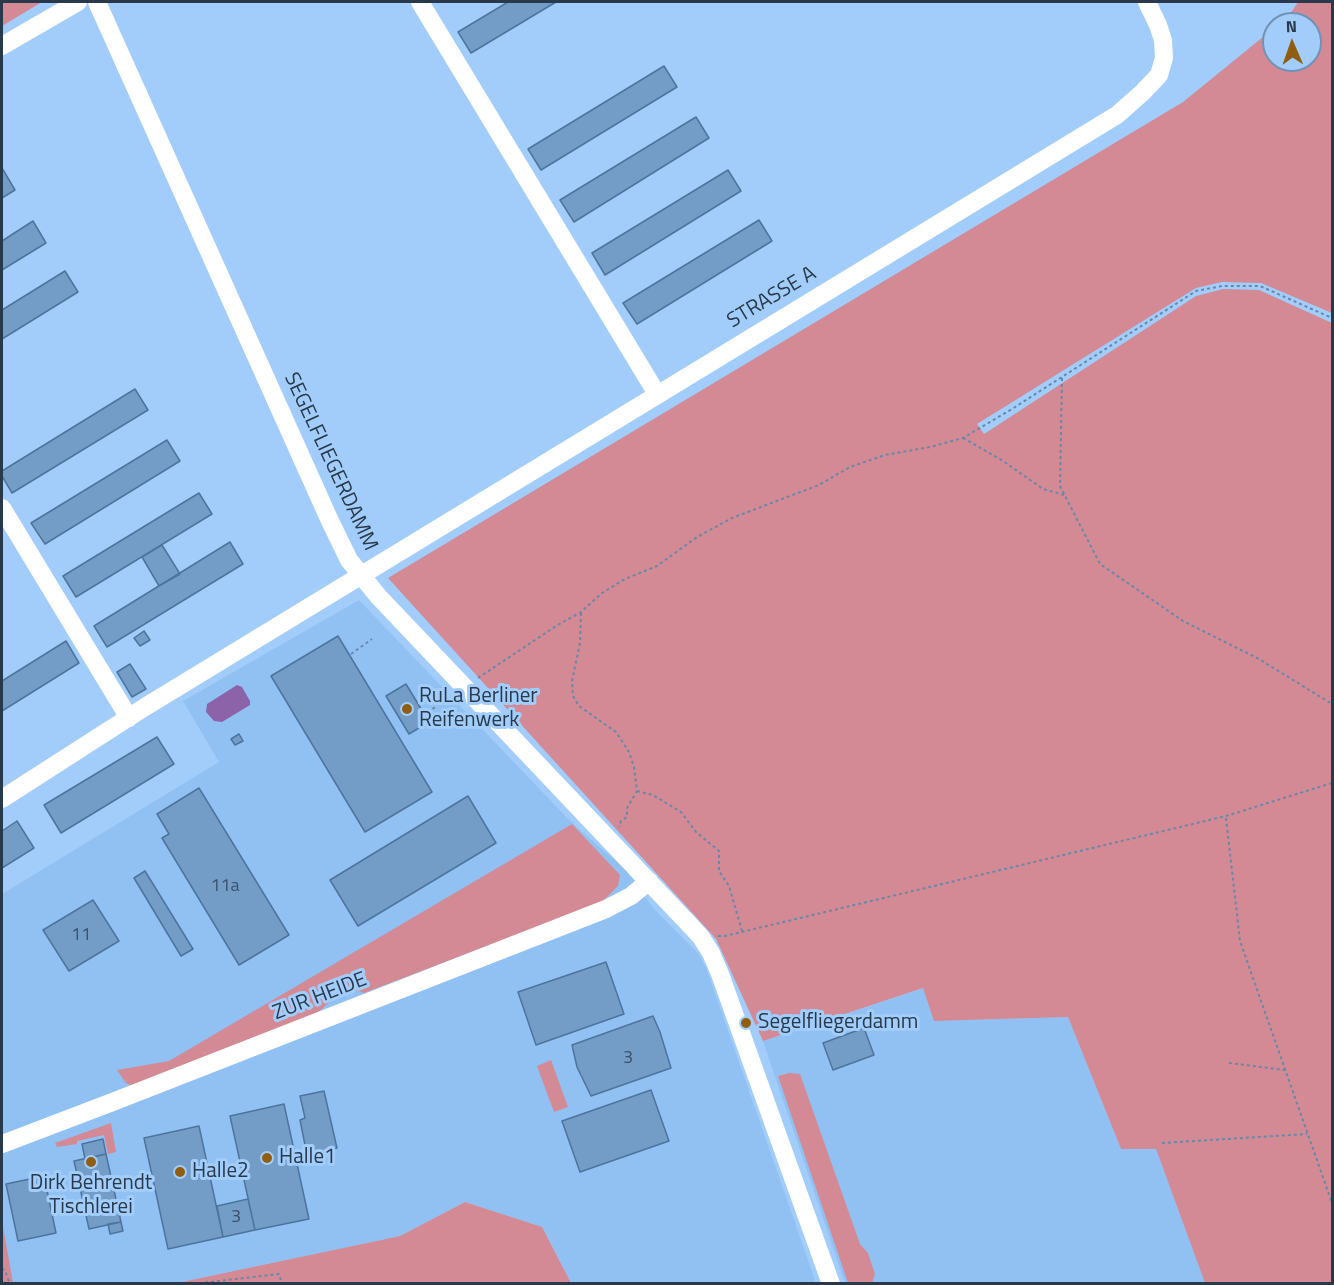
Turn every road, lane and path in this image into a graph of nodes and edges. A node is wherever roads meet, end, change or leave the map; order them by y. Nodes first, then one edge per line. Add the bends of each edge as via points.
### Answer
1 (78, 2) edge
2 (97, 2) edge
3 (420, 2) edge
4 (1147, 2) edge
5 (2, 46) edge
6 (1332, 318) edge
7 (1062, 378) junction
8 (657, 394) junction
9 (963, 438) junction
10 (1065, 495) junction
11 (2, 508) edge
12 (581, 612) junction
13 (372, 639) dead end
14 (351, 654) dead end
15 (465, 688) junction
16 (1332, 705) edge
17 (435, 707) dead end
18 (428, 713) dead end
19 (129, 718) junction
20 (1332, 783) edge
21 (637, 791) junction
22 (2, 799) edge
23 (1226, 816) junction
24 (614, 844) junction
25 (649, 881) junction
26 (742, 932) junction
27 (718, 936) dead end
28 (1229, 1063) dead end
29 (1285, 1070) junction
30 (1307, 1134) junction
31 (1162, 1143) dead end
32 (2, 1144) edge
33 (1332, 1203) edge
34 (2, 1268) edge
35 (10, 1284) edge
36 (193, 1284) edge
37 (282, 1284) edge
38 (831, 1284) edge

1 - 5 street
2 - 15 street, SEGELFLIEGERDAMM via 349,560
3 - 8 street
4 - 8 street, STRASSE A via 1163,40 1164,58 1159,75 1117,115
6 - 7 path via 1260,286 1196,291
7 - 9 path
7 - 10 path via 1060,486
8 - 19 street, STRASSE A
9 - 10 path via 1043,489
9 - 12 path via 850,466 819,485 732,518 657,566 602,593
10 - 16 path via 1100,564 1183,621 1259,659
11 - 19 street
12 - 15 path
12 - 21 path via 573,696 579,706 616,732 629,752
13 - 14 path
15 - 24 street, SEGELFLIEGERDAMM
17 - 18 path
19 - 22 street, STRASSE A
20 - 23 path
21 - 24 path
21 - 26 path via 653,795 681,812 696,832 719,850 719,870 729,886
23 - 26 path
23 - 29 path via 1240,941
24 - 25 street, SEGELFLIEGERDAMM
25 - 32 street, ZUR HEIDE via 606,909
25 - 38 street, SEGELFLIEGERDAMM via 701,937 711,954
26 - 27 path
28 - 29 path
29 - 30 path
30 - 31 path
30 - 33 path
34 - 35 path
36 - 37 path via 279,1274

